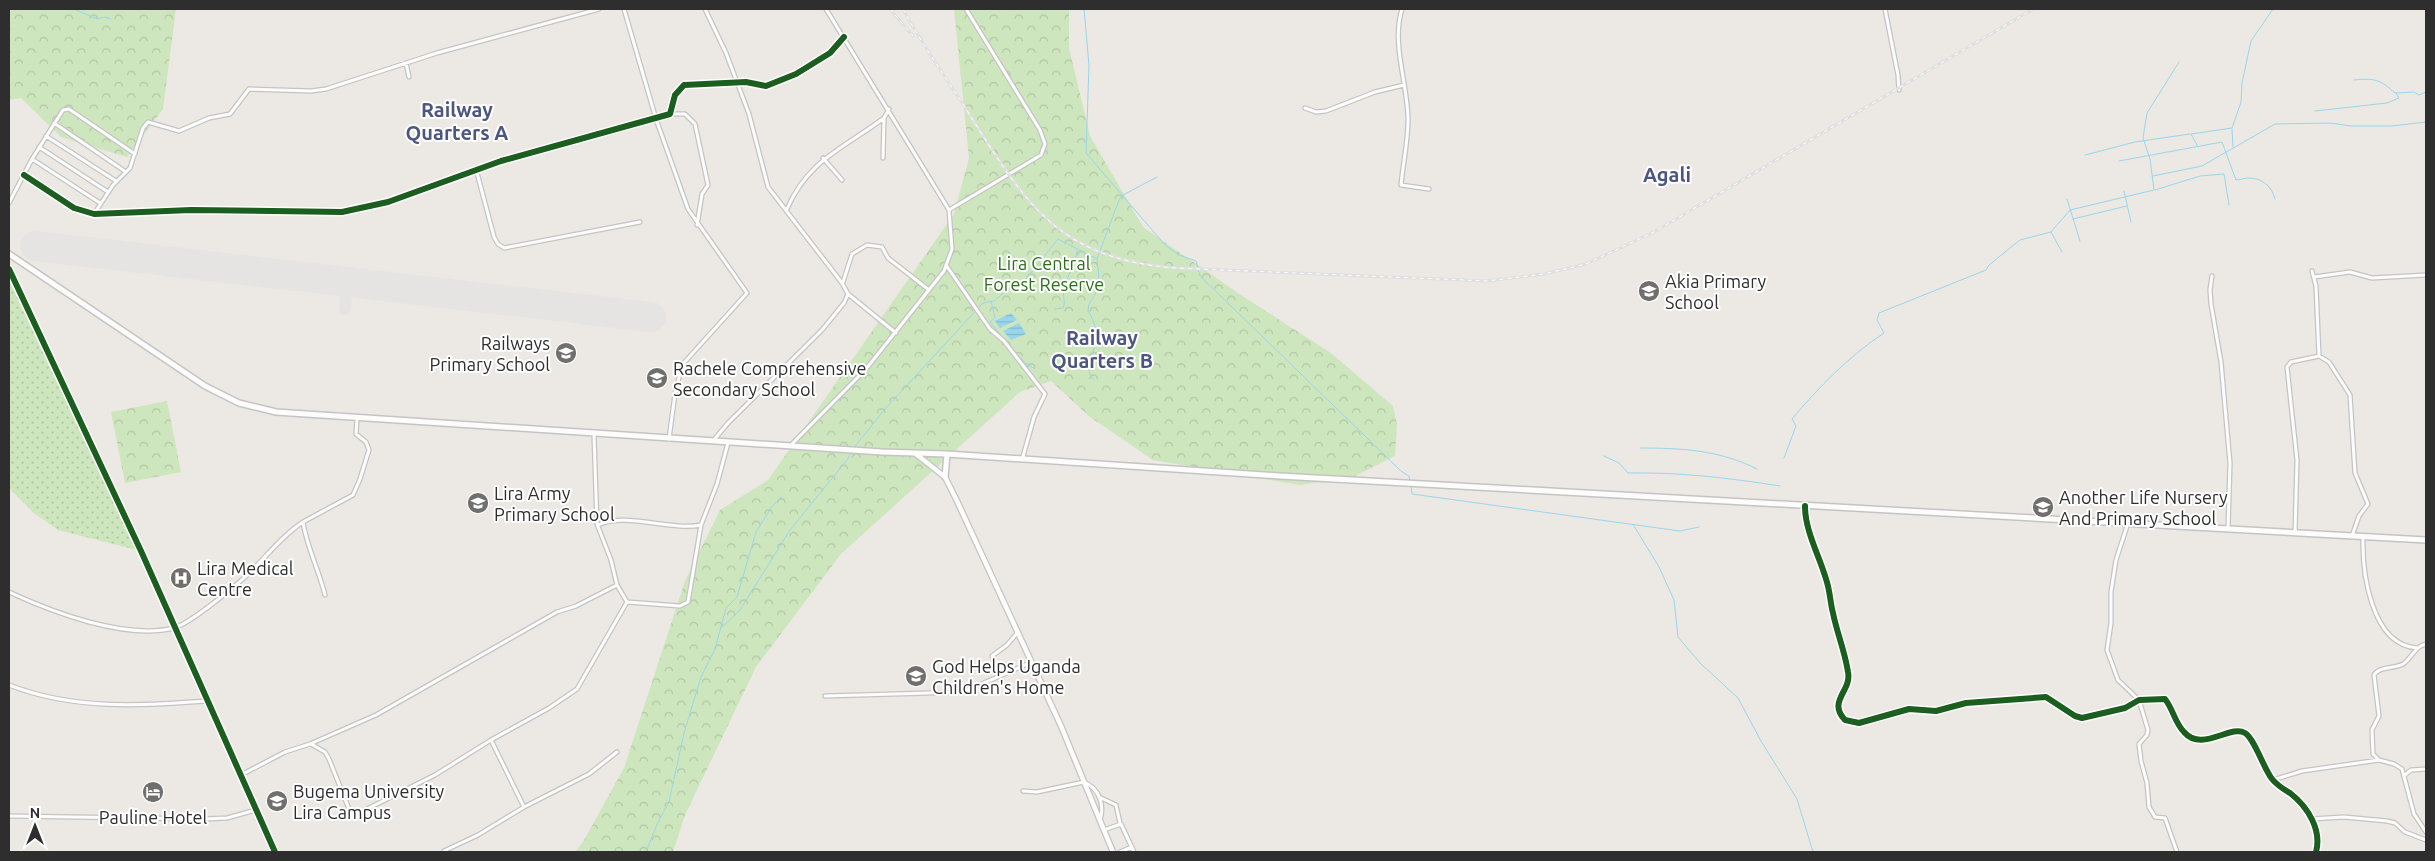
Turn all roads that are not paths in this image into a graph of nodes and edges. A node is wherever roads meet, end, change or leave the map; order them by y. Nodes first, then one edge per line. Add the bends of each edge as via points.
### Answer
1 (599, 9) edge
2 (624, 9) edge
3 (705, 9) edge
4 (826, 9) edge
5 (966, 9) edge
6 (1402, 9) edge
7 (1885, 9) edge
8 (844, 37) junction
9 (406, 63) junction
10 (410, 76) dead end
11 (738, 83) junction
12 (1404, 85) junction
13 (1899, 90) dead end
14 (1305, 108) dead end
15 (889, 109) junction
16 (670, 114) junction
17 (884, 118) junction
18 (656, 119) junction
19 (54, 123) junction
20 (46, 136) junction
21 (39, 147) junction
22 (136, 154) junction
23 (823, 158) junction
24 (883, 158) dead end
25 (32, 159) junction
26 (476, 169) junction
27 (126, 172) junction
28 (24, 175) junction
29 (842, 180) dead end
30 (116, 182) junction
31 (1429, 189) dead end
32 (108, 192) junction
33 (9, 203) edge
34 (100, 203) junction
35 (787, 209) junction
36 (949, 210) junction
37 (94, 214) junction
38 (640, 222) dead end
39 (697, 225) junction
40 (9, 254) edge
41 (946, 265) junction
42 (9, 269) edge
43 (2312, 271) dead end
44 (2426, 275) edge
45 (2212, 276) dead end
46 (2314, 277) junction
47 (842, 282) junction
48 (929, 290) junction
49 (848, 294) junction
50 (896, 333) junction
51 (2319, 356) junction
52 (357, 418) junction
53 (594, 435) junction
54 (669, 439) junction
55 (712, 442) junction
56 (728, 443) junction
57 (790, 446) junction
58 (916, 454) junction
59 (947, 454) junction
60 (1022, 460) junction
61 (945, 478) junction
62 (1805, 506) junction
63 (303, 522) junction
64 (2128, 523) junction
65 (701, 525) junction
66 (598, 526) junction
67 (2228, 529) junction
68 (2295, 533) junction
69 (2352, 536) junction
70 (2363, 537) junction
71 (2426, 540) edge
72 (617, 585) junction
73 (9, 592) edge
74 (325, 595) dead end
75 (627, 602) junction
76 (175, 628) junction
77 (1018, 631) junction
78 (2426, 644) edge
79 (2417, 648) junction
80 (992, 656) dead end
81 (1032, 662) junction
82 (9, 685) edge
83 (824, 696) dead end
84 (2139, 700) junction
85 (207, 701) junction
86 (491, 740) junction
87 (310, 744) junction
88 (617, 752) dead end
89 (2379, 760) junction
90 (2426, 769) edge
91 (240, 775) junction
92 (2404, 775) junction
93 (2272, 780) junction
94 (1084, 782) junction
95 (1023, 792) dead end
96 (1099, 797) junction
97 (524, 807) junction
98 (256, 810) junction
99 (9, 816) edge
100 (2311, 819) junction
101 (1100, 820) junction
102 (1120, 823) junction
103 (1104, 830) junction
104 (2426, 832) edge
105 (2426, 840) edge
106 (1132, 846) junction
107 (444, 851) dead end
108 (275, 852) edge
109 (1113, 852) edge
110 (1120, 852) edge
111 (1134, 852) edge
112 (2177, 852) edge
113 (2316, 852) edge

1 - 9 street
2 - 18 street
3 - 11 street
4 - 8 street
5 - 36 street via 1040,130 1045,144 1041,155
6 - 12 street via 1399,42
7 - 13 street
8 - 11 street via 834,50 796,74 766,86
8 - 15 street
9 - 10 street
9 - 22 street via 320,90 249,89 230,114 209,118 179,131 148,122 143,128
11 - 16 street via 684,85 675,95
11 - 35 street via 750,114 765,180
12 - 14 street via 1321,112
12 - 31 street via 1408,135 1401,185
15 - 17 street
15 - 36 street
16 - 18 street
16 - 39 street via 685,114 695,124 708,185 702,194
17 - 23 street
17 - 24 street
18 - 26 street
18 - 39 street via 688,209
19 - 20 street
19 - 22 street via 63,110 69,109
19 - 27 street
20 - 21 street
20 - 30 street
21 - 25 street
21 - 32 street
22 - 27 street
23 - 29 street
23 - 35 street via 799,186
25 - 28 street
25 - 34 street
26 - 37 street via 388,202 342,212 191,210
26 - 38 street via 494,237 504,248
27 - 30 street
28 - 33 street
28 - 37 street via 74,208
30 - 32 street
32 - 34 street
34 - 37 street
35 - 47 street
36 - 41 street via 952,249
39 - 54 street via 747,292 682,365
40 - 52 main road via 125,335 219,394 239,403 276,412
41 - 48 street
41 - 60 street via 990,329 1004,341 1046,394 1034,417
42 - 76 street
43 - 46 street
44 - 46 street via 2372,278 2350,272
45 - 67 street via 2210,304 2221,362 2230,463
46 - 51 street
47 - 48 street via 852,254 867,245 882,247 888,258
47 - 49 street
48 - 50 street
49 - 50 street
49 - 55 street via 822,330
50 - 57 street via 840,397
51 - 68 street via 2291,362 2287,367 2297,460
51 - 69 street via 2329,362 2350,395 2355,472 2368,504 2358,516
52 - 53 main road
52 - 63 street via 356,434 366,442 369,450 353,495
53 - 54 main road
53 - 66 street
54 - 55 main road
55 - 56 main road
56 - 57 main road
56 - 65 street
57 - 58 main road
58 - 59 main road
58 - 61 street
59 - 60 main road
59 - 61 main road
60 - 62 main road
61 - 77 street
62 - 64 main road
62 - 84 street via 1806,523 1827,582 1848,671 1849,682 1838,702 1839,712 1845,720 1859,723 1909,709 1936,711 1966,703 2046,697 2082,718 2125,708
63 - 74 street via 305,540
63 - 76 street via 286,534 228,591
64 - 67 main road
64 - 84 street via 2116,560 2107,647 2118,680
65 - 66 street via 612,521
65 - 75 street via 688,602 680,606
66 - 72 street
67 - 68 main road
68 - 69 main road
69 - 70 main road
70 - 71 main road
70 - 79 street via 2365,576 2376,616 2402,644
72 - 75 street
72 - 87 street via 557,612 376,715
73 - 76 street via 98,625
75 - 86 street via 577,688 549,708
76 - 85 street
77 - 80 street
77 - 81 street
78 - 79 street
79 - 89 street via 2401,665 2380,669 2374,675 2379,716 2372,730 2373,754
81 - 83 street via 963,692
81 - 94 street
82 - 85 street via 88,704 153,705
84 - 93 street via 2165,699 2181,729 2193,738 2208,739 2244,732
84 - 112 street via 2148,730 2138,750 2148,782 2149,807 2155,816 2165,818
85 - 91 street
86 - 87 street via 435,775 359,813 349,809 325,752
86 - 97 street
87 - 91 street via 285,752
88 - 97 street via 589,774
89 - 92 street via 2394,764 2402,769
89 - 93 street via 2302,771
90 - 92 street via 2411,770
91 - 98 street
92 - 104 street via 2414,814
93 - 100 street via 2301,804
94 - 95 street
94 - 96 street via 1092,786
94 - 101 street
96 - 101 street
96 - 102 street via 1116,805
97 - 107 street
98 - 99 street via 227,818 204,819
98 - 108 street
100 - 105 street via 2344,817 2387,821
100 - 113 street via 2318,834
101 - 103 street
102 - 103 street
102 - 106 street
103 - 109 street
106 - 110 street
106 - 111 street

